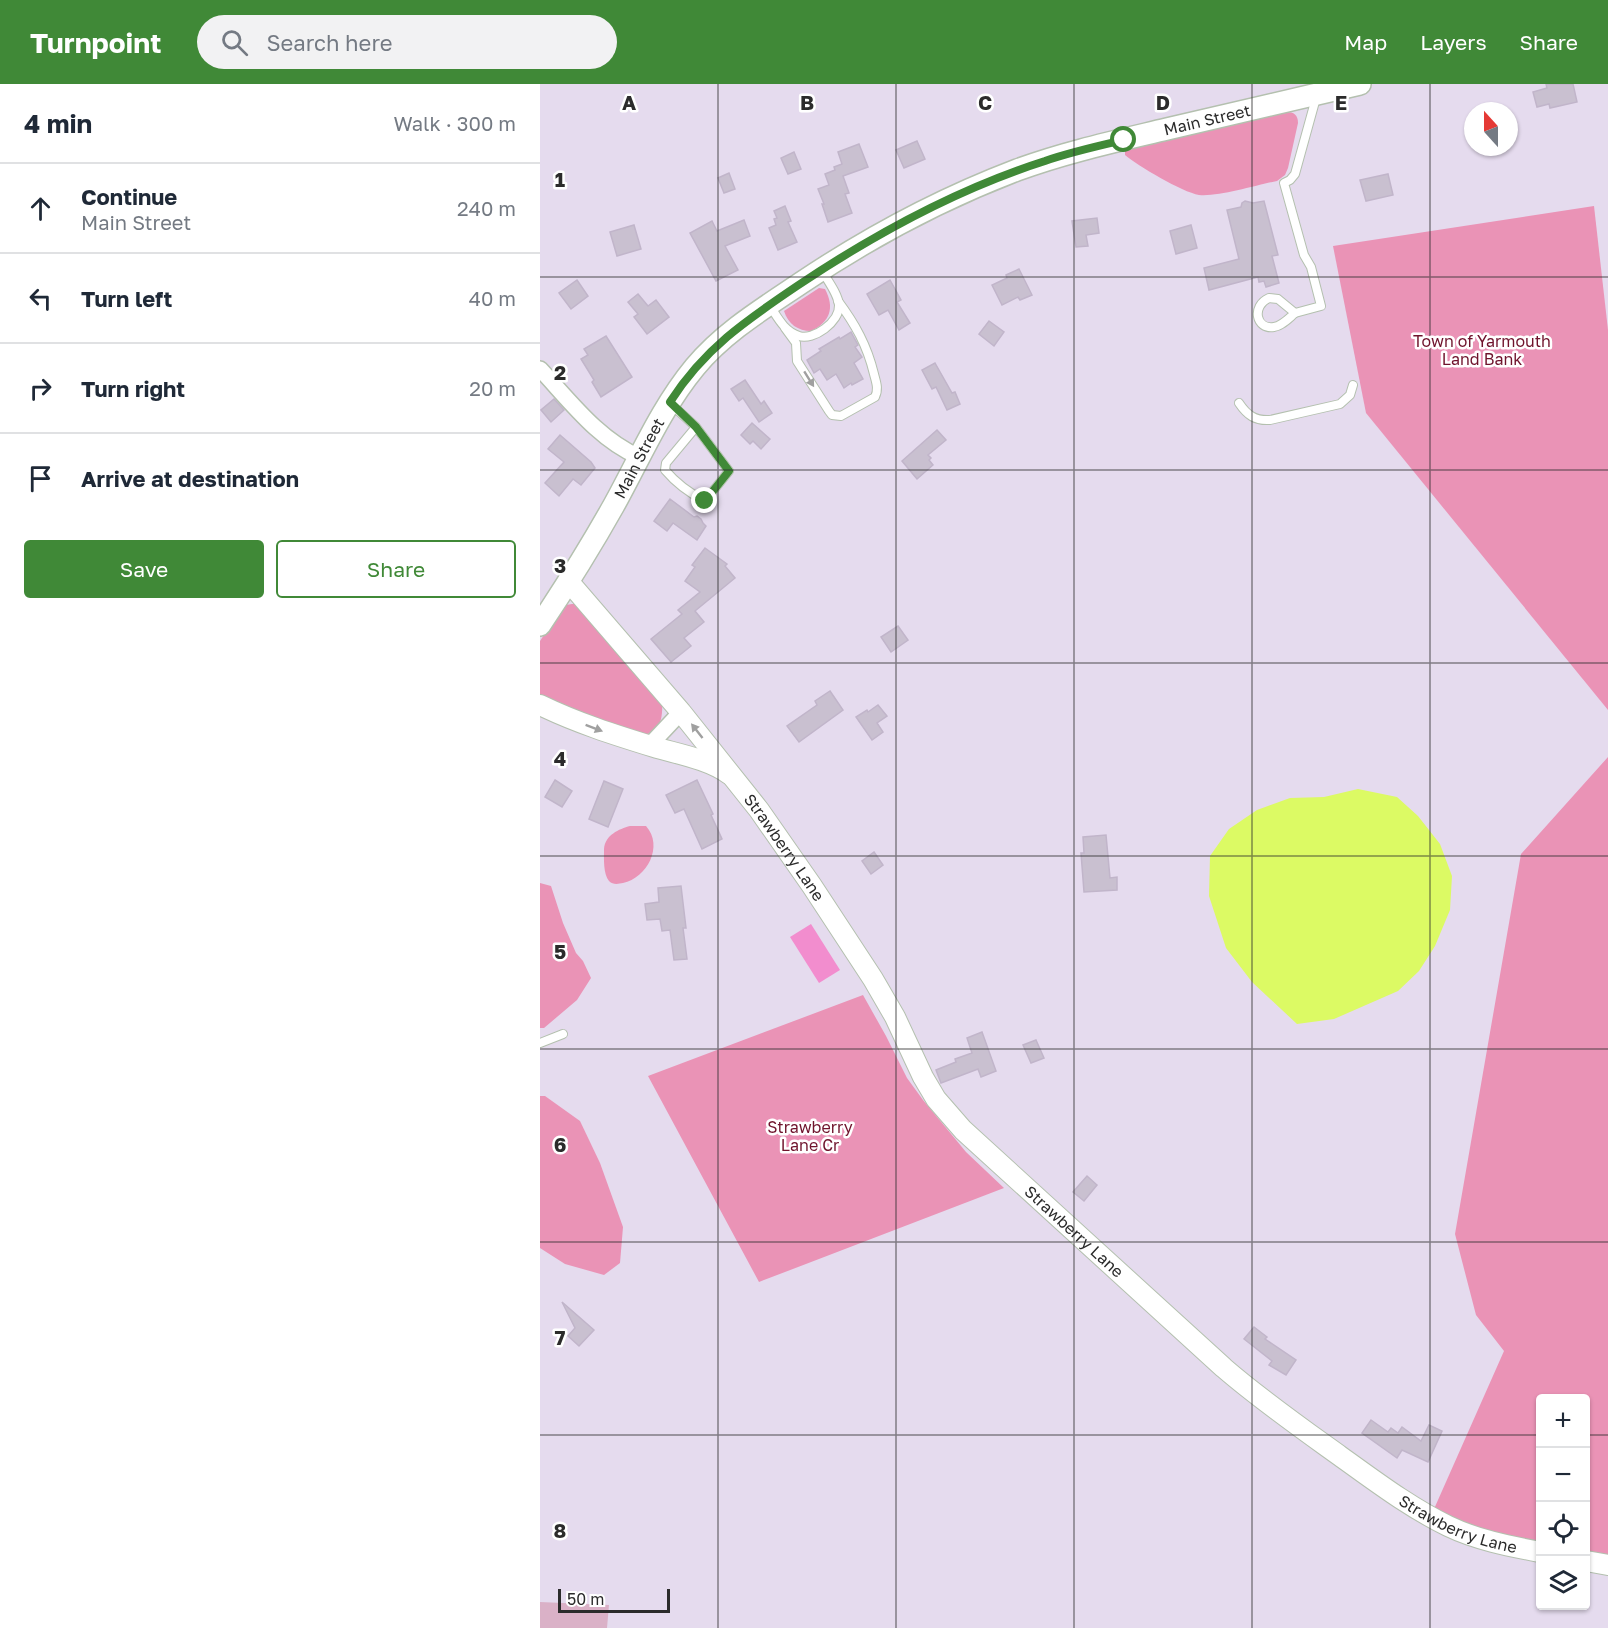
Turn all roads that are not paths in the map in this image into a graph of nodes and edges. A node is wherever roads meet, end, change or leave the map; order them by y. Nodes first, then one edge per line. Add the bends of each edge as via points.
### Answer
1 (1360, 84) edge
2 (1317, 94) junction
3 (821, 269) junction
4 (838, 301) junction
5 (769, 304) junction
6 (1295, 313) junction
7 (785, 328) junction
8 (540, 369) edge
9 (1353, 385) dead end
10 (670, 402) junction
11 (1239, 403) dead end
12 (696, 427) junction
13 (639, 457) junction
14 (569, 582) junction
15 (540, 625) edge
16 (540, 705) edge
17 (681, 712) junction
18 (649, 746) junction
19 (733, 778) junction
20 (563, 1034) dead end
21 (540, 1043) edge
22 (1536, 1551) edge
23 (1590, 1562) edge
24 (1608, 1565) edge

1 - 2 main road, Main Street
2 - 3 main road, Main Street via 1046,160 917,214
2 - 6 lane via 1295,174 1284,183 1321,306
3 - 4 lane
3 - 5 main road, Main Street
4 - 7 lane via 838,313 832,323 811,336 802,337
7 -> 4 lane via 796,343 798,361 829,411 840,416 875,397 878,390 867,351
5 - 7 lane
5 - 10 main road, Main Street via 709,352
6 - 6 lane via 1273,298 1264,300 1257,311 1260,321 1268,327
8 - 13 street via 611,441
9 - 11 lane via 1350,395 1340,404 1270,420 1252,417
10 - 12 lane
10 - 13 main road, Main Street
12 - 12 lane via 666,463 665,470 705,501 729,471
13 - 14 main road, Main Street
14 - 15 main road, Main Street
14 - 17 street, Strawberry Lane
16 -> 18 street, Strawberry Lane
17 - 18 street
19 -> 17 street, Strawberry Lane
18 - 19 street, Strawberry Lane via 709,764
19 - 22 street, Strawberry Lane via 860,958 895,1017 929,1088 963,1130 1224,1368 1295,1424 1420,1511 1493,1542
20 - 21 lane
23 - 24 street

